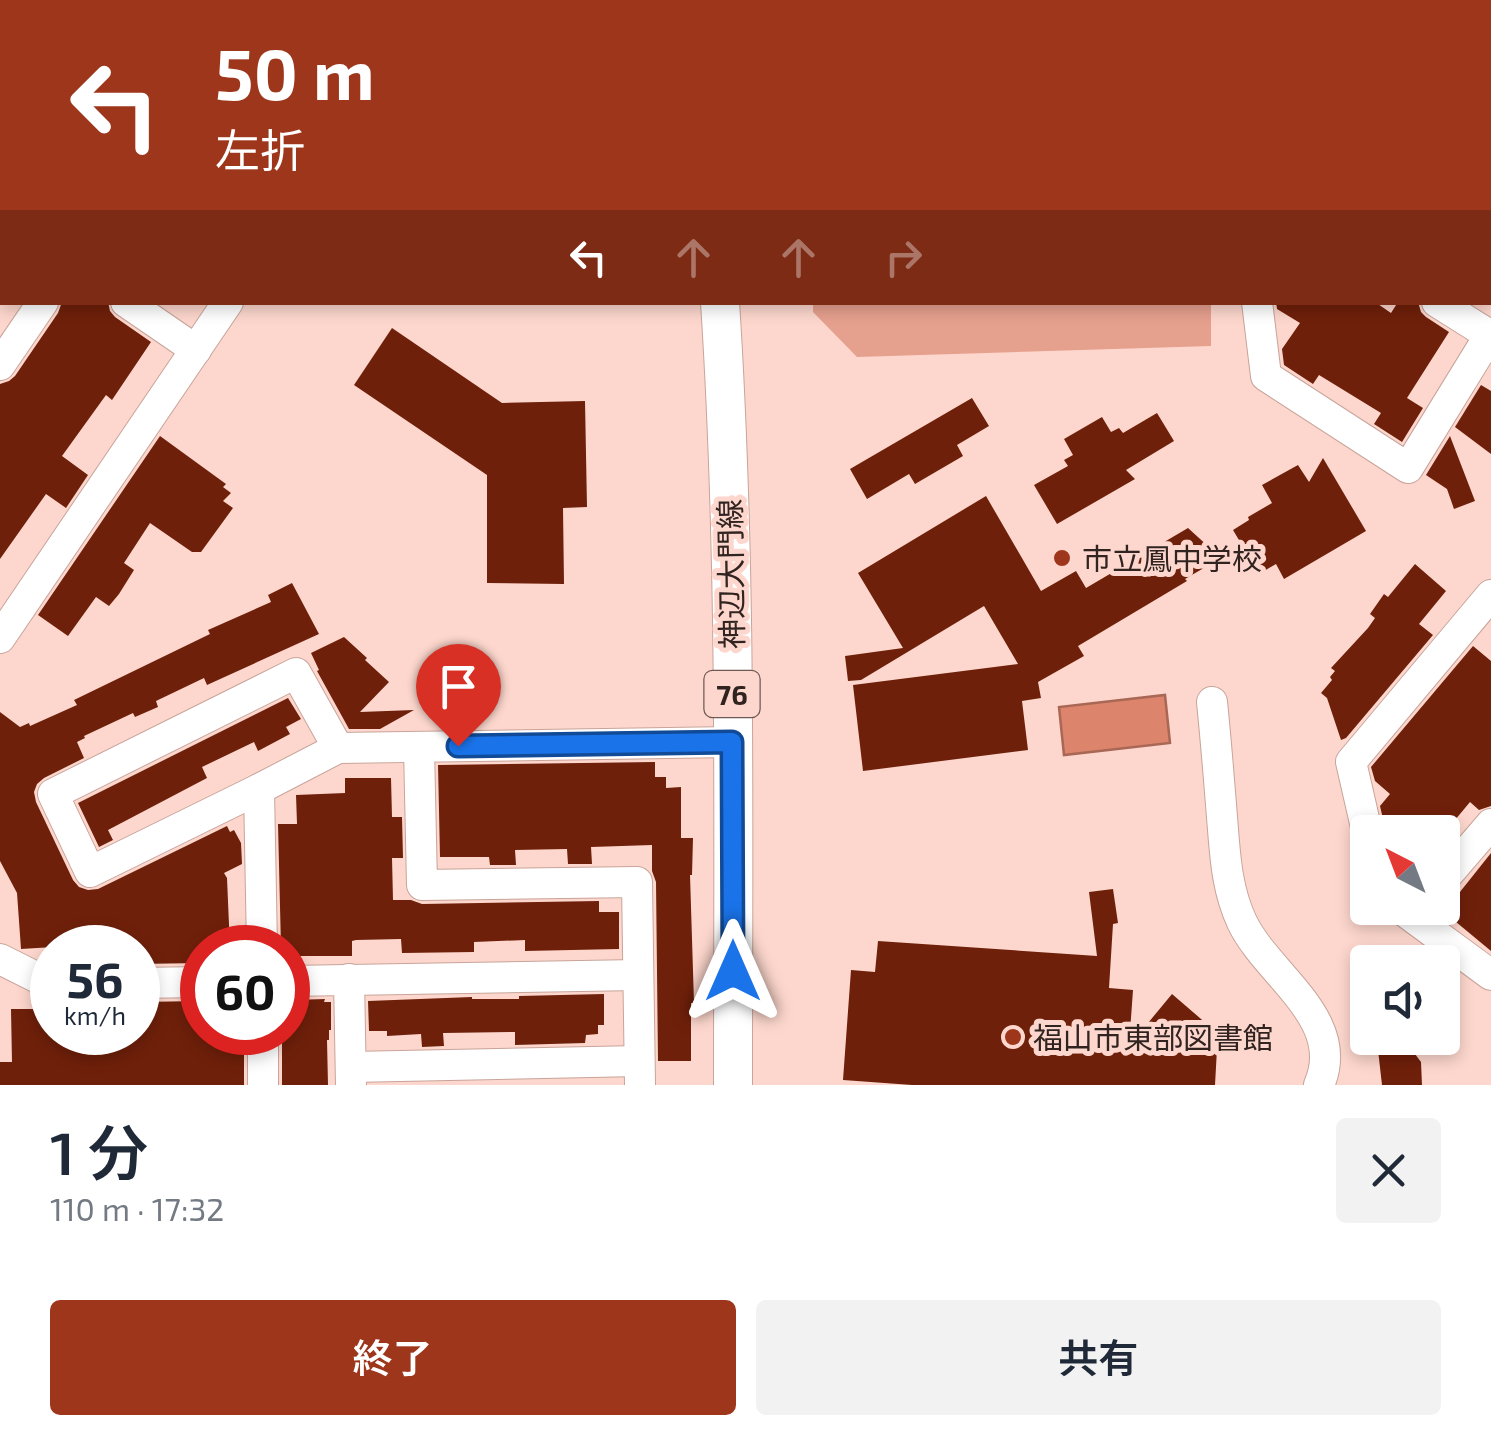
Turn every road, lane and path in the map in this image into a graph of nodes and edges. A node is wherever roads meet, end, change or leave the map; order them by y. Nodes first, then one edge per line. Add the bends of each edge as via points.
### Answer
1 (41, 305) edge
2 (130, 305) edge
3 (226, 305) edge
4 (720, 305) edge
5 (1257, 305) edge
6 (1442, 305) edge
7 (1491, 335) edge
8 (196, 350) junction
9 (0, 365) edge
10 (1491, 596) edge
11 (1481, 627) edge
12 (2, 632) edge
13 (1212, 702) dead end
14 (732, 742) junction
15 (419, 747) junction
16 (338, 748) junction
17 (260, 789) junction
18 (1363, 815) edge
19 (1491, 824) edge
20 (1460, 860) edge
21 (262, 925) edge
22 (1428, 925) edge
23 (0, 959) edge
24 (30, 974) edge
25 (638, 974) junction
26 (1491, 975) edge
27 (349, 979) junction
28 (310, 980) edge
29 (263, 1055) edge
30 (640, 1073) edge
31 (351, 1076) edge
32 (263, 1085) edge
33 (734, 1085) edge
34 (1319, 1085) edge

1 - 9 street
2 - 8 street
3 - 8 street
4 - 14 main road, 神辺大門線 / 76
5 - 7 street via 1266,376 1408,468
6 - 7 street
8 - 12 street
10 - 11 street
11 - 18 street via 1351,762
13 - 34 street via 1228,885 1242,924 1317,1024 1326,1047
14 - 15 street
14 - 33 main road, 神辺大門線 / 76
15 - 16 street
15 - 25 street via 422,885 638,882
16 - 17 street
16 - 17 street via 296,673 52,794 90,872
17 - 21 street
19 - 20 street
22 - 26 street
23 - 24 street
25 - 27 street
25 - 30 street
27 - 28 street
27 - 31 street
29 - 32 street
30 - 31 street

